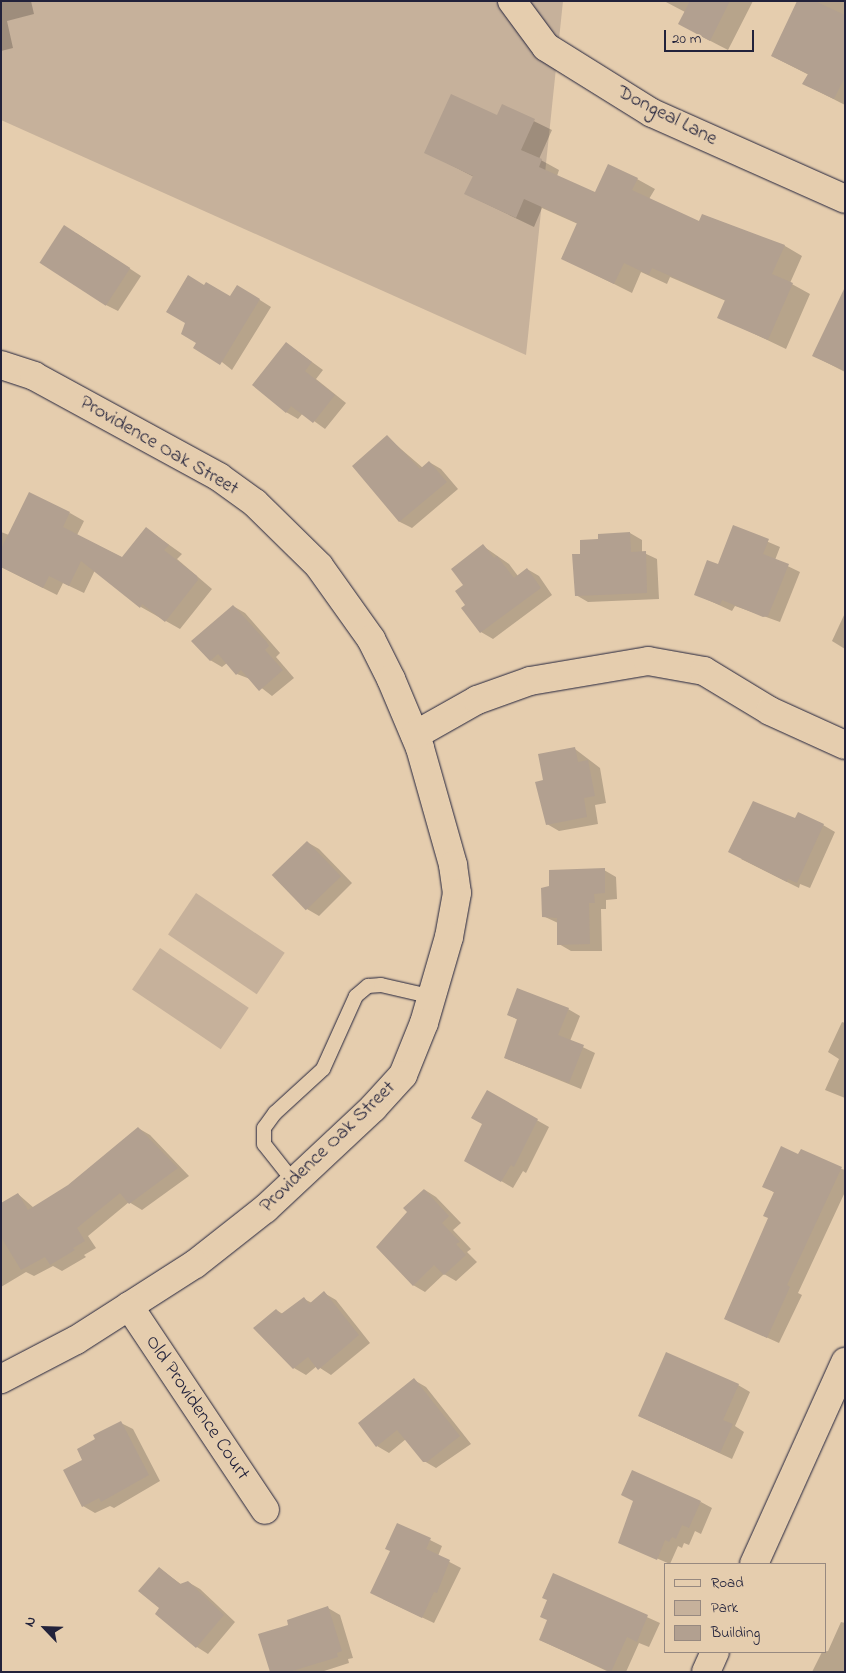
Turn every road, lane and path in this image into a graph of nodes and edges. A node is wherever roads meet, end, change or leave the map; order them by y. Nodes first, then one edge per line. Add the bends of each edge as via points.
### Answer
1 (512, 1) edge
2 (845, 199) edge
3 (1, 365) edge
4 (414, 735) junction
5 (845, 745) edge
6 (433, 997) junction
7 (294, 1182) junction
8 (129, 1306) junction
9 (845, 1362) edge
10 (1, 1379) edge
11 (265, 1510) dead end
12 (754, 1563) edge
13 (715, 1653) edge
14 (706, 1672) edge

1 - 2 street, Dongeal Lane via 546,47 652,113
3 - 4 street, Providence Oak Street via 34,376 158,441 219,476 255,503 319,566 347,602 392,679
4 - 5 street via 477,700 530,681 648,661 704,671 770,711
4 - 6 street, Providence Oak Street via 453,865 457,893
6 - 7 street, Providence Oak Street via 403,1075 373,1108
6 - 7 lane via 381,984 368,986 356,996 323,1069 275,1113 264,1128 264,1144
7 - 8 street, Providence Oak Street via 195,1264
8 - 10 street, Providence Oak Street via 76,1340
8 - 11 street, Old Providence Court
9 - 12 street
13 - 14 street

